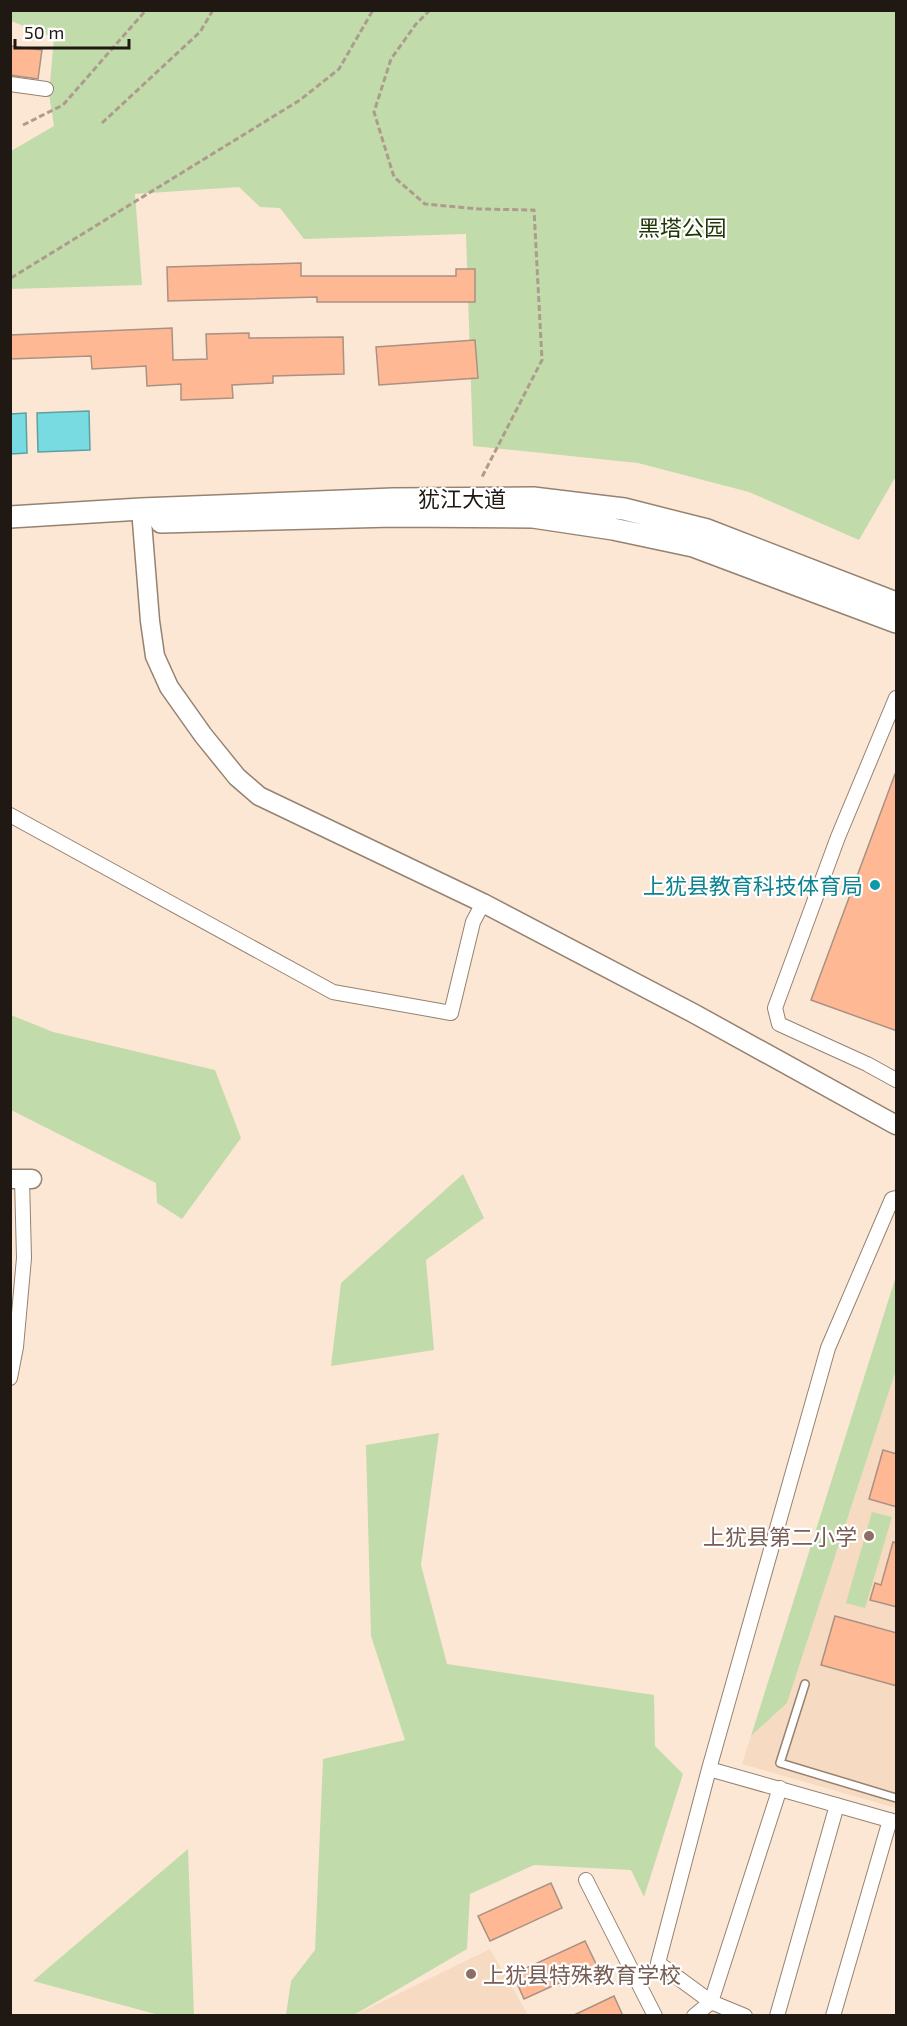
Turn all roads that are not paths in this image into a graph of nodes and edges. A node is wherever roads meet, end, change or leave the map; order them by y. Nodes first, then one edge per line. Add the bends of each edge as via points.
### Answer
1 (10, 84) edge
2 (46, 89) dead end
3 (142, 516) junction
4 (10, 517) edge
5 (10, 531) edge
6 (897, 603) edge
7 (897, 622) edge
8 (897, 699) edge
9 (10, 815) edge
10 (483, 903) junction
11 (897, 1080) edge
12 (897, 1125) edge
13 (21, 1179) edge
14 (897, 1198) edge
15 (10, 1378) edge
16 (805, 1684) dead end
17 (709, 1769) junction
18 (780, 1788) junction
19 (897, 1798) edge
20 (837, 1805) junction
21 (893, 1821) edge
22 (586, 1880) dead end
23 (711, 2002) junction
24 (655, 2016) edge
25 (694, 2016) edge
26 (745, 2016) edge
27 (777, 2016) edge
28 (833, 2016) edge

1 - 2 street
3 - 4 main road, 犹江大道
3 - 5 main road, 犹江大道
3 - 6 main road, 犹江大道 via 393,499 533,498 624,509 707,530
3 - 7 main road, 犹江大道 via 533,517 693,546
3 - 10 street via 155,656 169,687 237,777 259,796
8 - 11 street via 838,837 775,1008 779,1024
9 - 10 street via 333,992 451,1013 473,922
10 - 12 street
13 - 15 street via 24,1258
14 - 17 street via 892,1199 828,1348
16 - 19 lane via 780,1764
17 - 18 street
17 - 23 street via 658,1963
18 - 20 street
18 - 23 street
20 - 21 street
20 - 27 street
21 - 28 street
22 - 24 street
23 - 25 street
23 - 26 street

